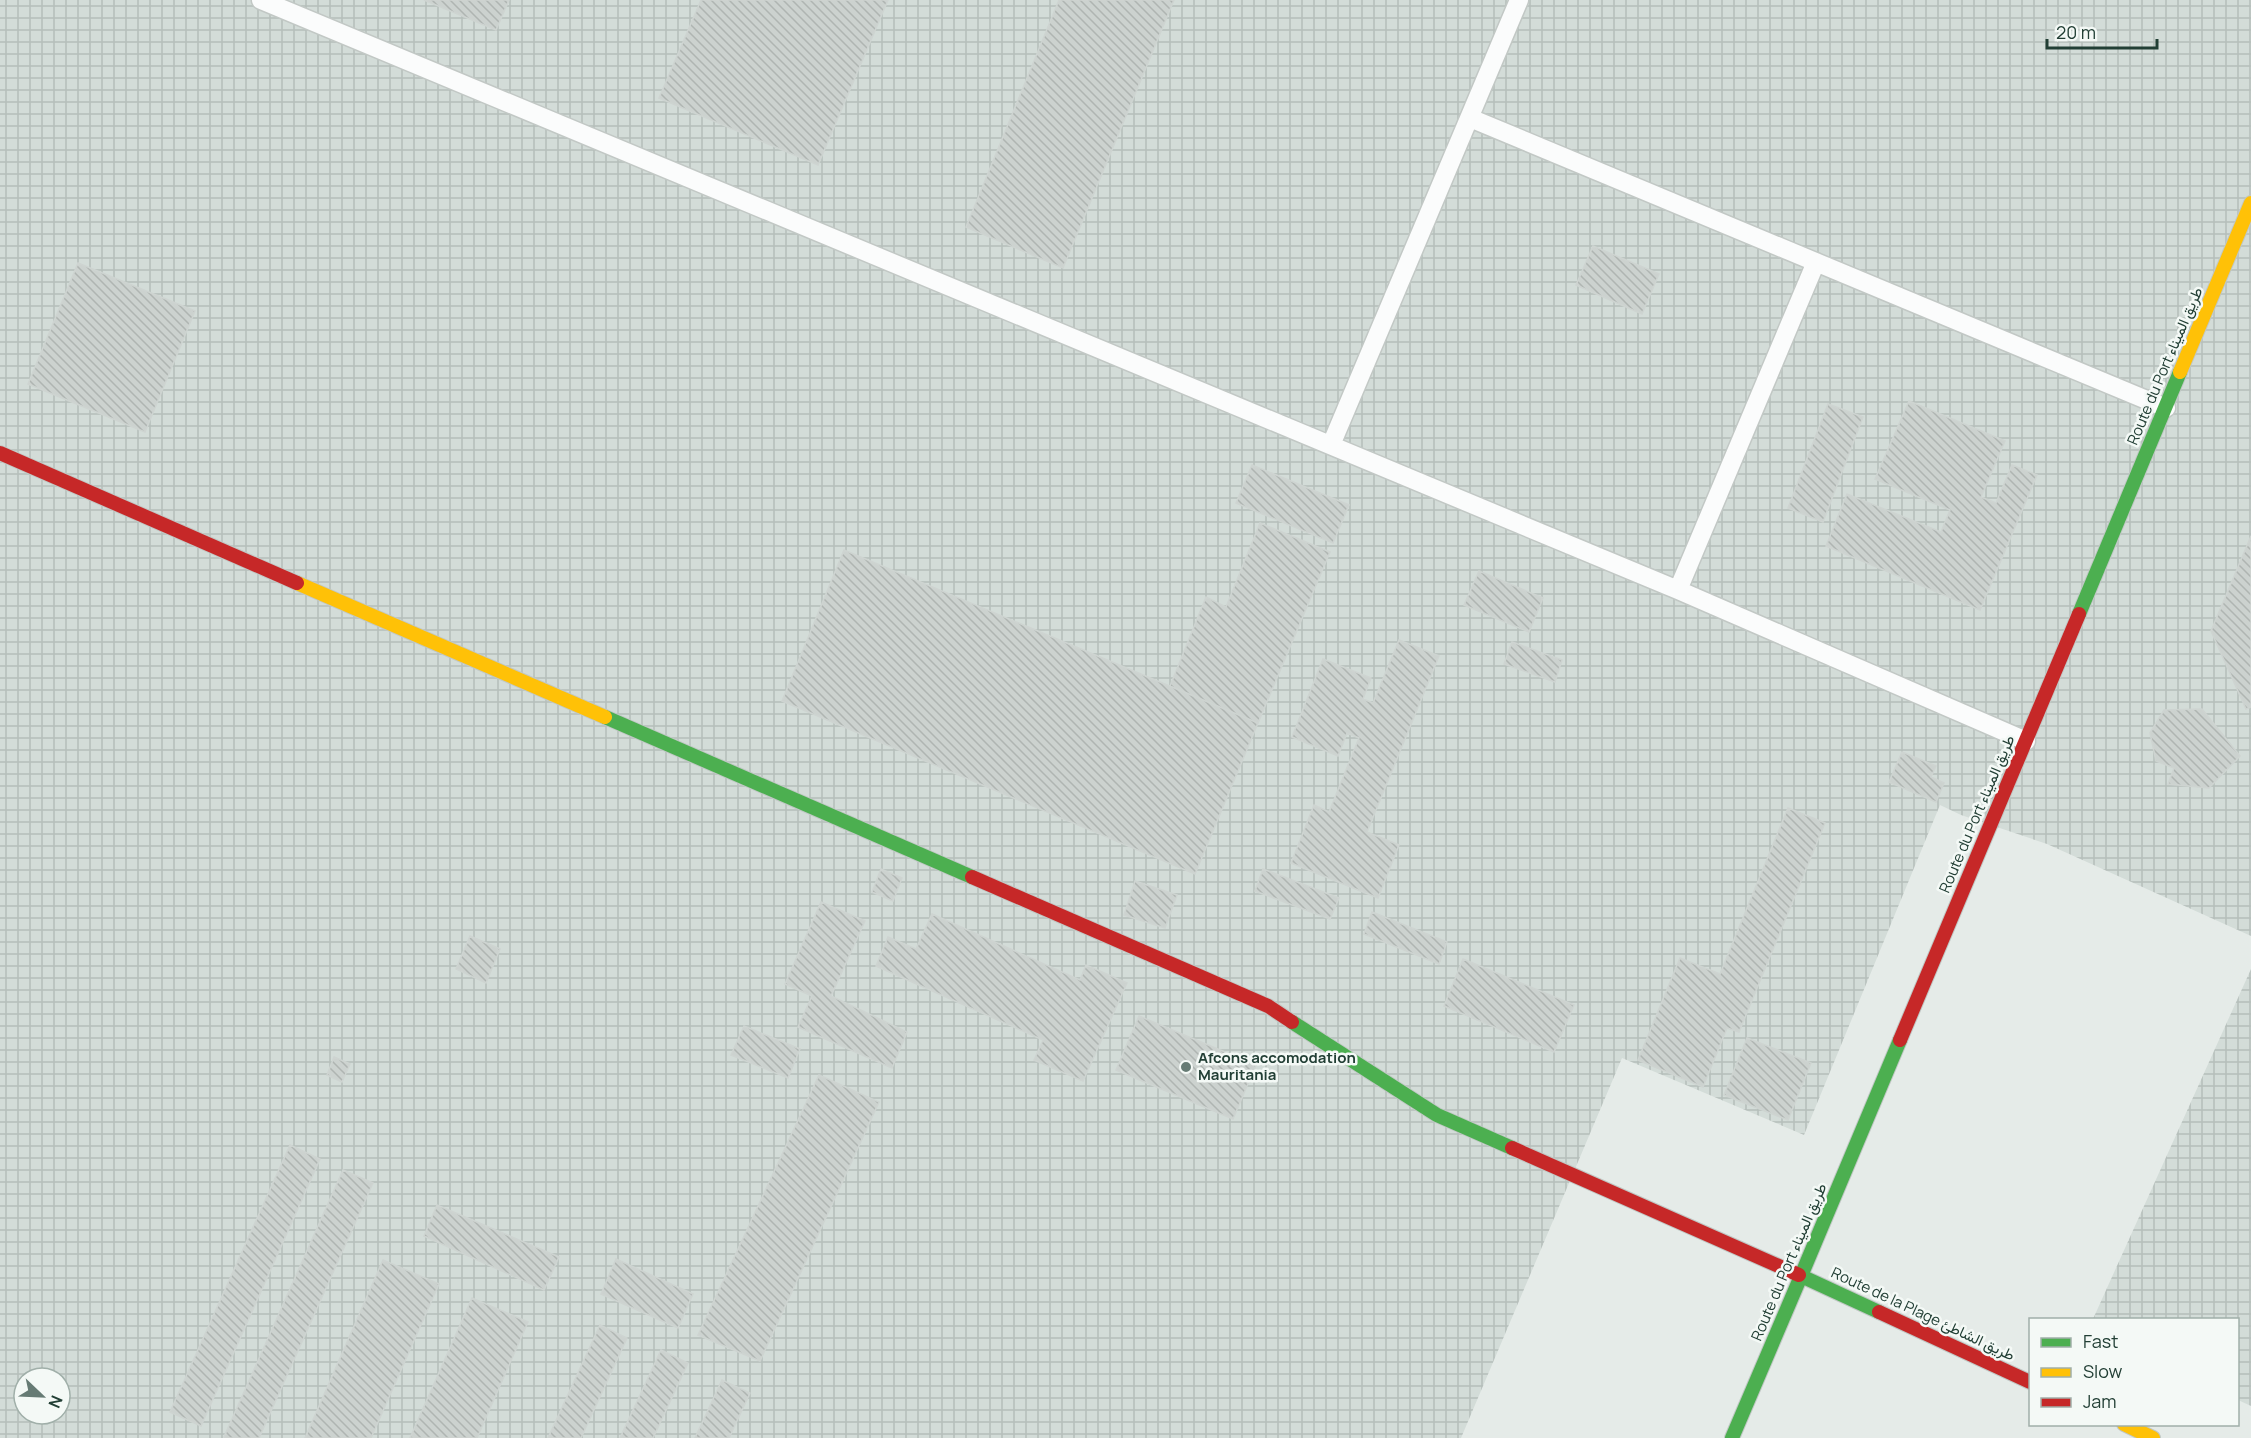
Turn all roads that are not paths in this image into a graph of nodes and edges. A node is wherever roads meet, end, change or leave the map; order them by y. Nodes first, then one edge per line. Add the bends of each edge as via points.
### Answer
1 (261, 0) edge
2 (1519, 0) edge
3 (1470, 118) junction
4 (2251, 203) edge
5 (1816, 262) junction
6 (2166, 408) junction
7 (1331, 445) junction
8 (0, 453) edge
9 (1678, 590) junction
10 (2026, 741) junction
11 (1801, 1276) junction
12 (2029, 1381) edge
13 (2126, 1426) edge
14 (1732, 1438) edge
15 (2153, 1438) edge

1 - 7 lane
2 - 3 lane
3 - 5 lane
3 - 7 lane
4 - 6 street, Route du Port طريق الميناء
5 - 6 lane
5 - 9 lane
6 - 10 street, Route du Port طريق الميناء
7 - 9 lane
8 - 11 street, Route de la Plage طريق الشاطئ via 1268,1006 1437,1115
9 - 10 lane
10 - 11 street, Route du Port طريق الميناء
11 - 12 street, Route de la Plage طريق الشاطئ
11 - 14 street, Route du Port طريق الميناء
13 - 15 street

